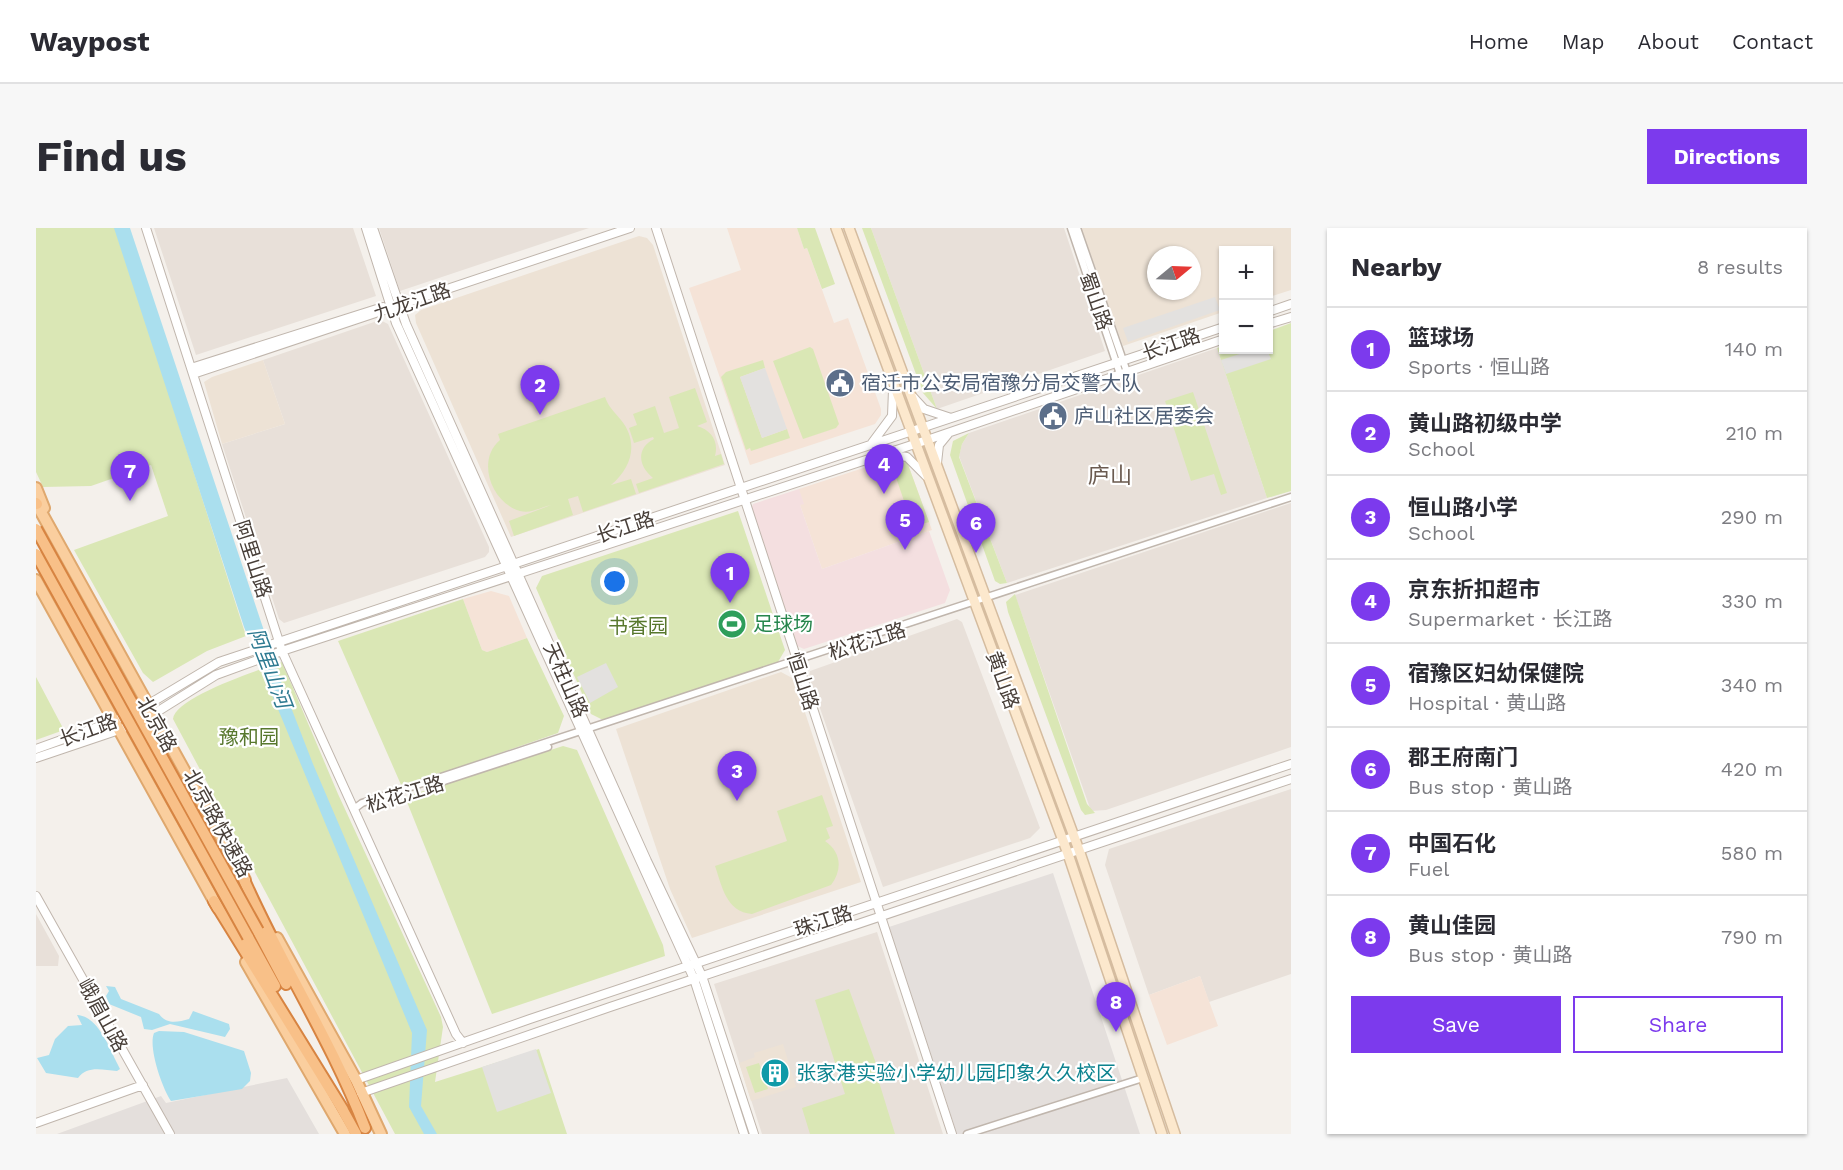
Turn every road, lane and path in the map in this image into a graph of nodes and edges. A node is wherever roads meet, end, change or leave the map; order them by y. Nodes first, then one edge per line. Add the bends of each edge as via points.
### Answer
1 (146, 228) edge
2 (366, 228) edge
3 (373, 228) edge
4 (614, 228) edge
5 (630, 228) edge
6 (654, 228) edge
7 (836, 228) edge
8 (849, 228) edge
9 (1071, 228) edge
10 (1077, 228) edge
11 (1291, 304) edge
12 (395, 306) junction
13 (1273, 311) edge
14 (1291, 317) edge
15 (1273, 323) edge
16 (1219, 329) edge
17 (1219, 341) edge
18 (1119, 362) junction
19 (192, 371) junction
20 (1123, 373) junction
21 (892, 383) junction
22 (909, 391) junction
23 (952, 418) junction
24 (922, 428) junction
25 (953, 431) junction
26 (910, 432) junction
27 (927, 440) junction
28 (915, 444) junction
29 (870, 446) junction
30 (879, 456) junction
31 (938, 471) junction
32 (928, 478) junction
33 (36, 488) edge
34 (739, 489) junction
35 (1291, 498) edge
36 (743, 501) junction
37 (36, 503) edge
38 (36, 529) edge
39 (57, 542) junction
40 (36, 554) edge
41 (515, 564) junction
42 (506, 567) junction
43 (520, 573) junction
44 (510, 576) junction
45 (36, 582) edge
46 (986, 600) junction
47 (974, 604) junction
48 (280, 642) junction
49 (282, 651) junction
50 (796, 663) junction
51 (150, 710) junction
52 (116, 726) junction
53 (586, 733) junction
54 (36, 749) edge
55 (36, 758) edge
56 (1291, 764) edge
57 (1260, 775) junction
58 (1291, 779) edge
59 (1265, 788) junction
60 (1193, 797) junction
61 (354, 809) junction
62 (1198, 811) junction
63 (1074, 838) junction
64 (1063, 842) junction
65 (1079, 850) junction
66 (1068, 854) junction
67 (241, 873) junction
68 (36, 896) edge
69 (214, 900) junction
70 (874, 904) junction
71 (879, 917) junction
72 (807, 927) junction
73 (253, 934) junction
74 (811, 939) junction
75 (697, 963) junction
76 (687, 967) junction
77 (702, 976) junction
78 (694, 979) junction
79 (463, 1043) junction
80 (1143, 1078) junction
81 (356, 1080) junction
82 (143, 1086) junction
83 (361, 1093) junction
84 (343, 1110) junction
85 (36, 1123) edge
86 (363, 1132) edge
87 (170, 1134) edge
88 (345, 1134) edge
89 (381, 1134) edge
90 (744, 1134) edge
91 (754, 1134) edge
92 (950, 1134) edge
93 (967, 1134) edge
94 (1162, 1134) edge
95 (1176, 1134) edge

1 - 19 street, 阿里山路
2 - 12 street, 天柱山路
3 - 12 street, 天柱山路
4 - 12 street, 九龙江路
5 - 12 street, 九龙江路
6 - 34 street, 恒山路
7 - 21 main road, 黄山路
8 - 22 main road, 黄山路
9 - 18 street, 蜀山路
10 - 18 street, 蜀山路
11 - 13 street
12 - 19 street, 九龙江路
12 - 41 street, 天柱山路
12 - 42 street, 天柱山路
14 - 15 street
16 - 18 street, 长江路
17 - 20 street, 长江路
18 - 20 street, 蜀山路
18 - 23 street, 长江路
19 - 48 street, 阿里山路
20 - 25 street, 长江路
21 - 26 main road, 黄山路
21 - 29 street via 892,416
22 - 23 street via 924,409
22 - 24 main road, 黄山路
23 - 24 street, 长江路
24 - 26 street, 长江路
24 - 27 main road, 黄山路
25 - 27 street, 长江路
25 - 31 street via 939,445
26 - 28 main road, 黄山路
26 - 29 street, 长江路
27 - 28 street, 长江路
27 - 31 main road, 黄山路
28 - 30 street, 长江路
28 - 32 main road, 黄山路
29 - 34 street, 长江路
30 - 32 street via 904,456
30 - 36 street, 长江路
31 - 46 main road, 黄山路
32 - 47 main road, 黄山路
33 - 39 main road
34 - 36 street, 恒山路
34 - 41 street, 长江路
35 - 46 street, 松花江路
36 - 43 street, 长江路
36 - 50 street, 恒山路
37 - 39 main road, 北京路
38 - 73 highway, 北京路快速路, bridge
39 - 51 main road, 北京路
40 - 73 highway, 北京路快速路, bridge
41 - 42 street, 长江路
41 - 43 street, 天柱山路
42 - 44 street, 天柱山路
42 - 48 street, 长江路
43 - 44 street, 长江路
43 - 53 street, 天柱山路
44 - 49 street, 长江路
44 - 53 street, 天柱山路
45 - 52 main road, 北京路
46 - 47 street, 松花江路
46 - 63 main road, 黄山路
47 - 50 street, 松花江路
47 - 64 main road, 黄山路
48 - 49 street, 阿里山路
48 - 51 street, 长江路 via 208,668
49 - 51 street, 长江路 via 213,676
49 - 61 street, 阿里山路
50 - 53 street, 松花江路
50 - 70 street, 恒山路
51 - 52 street, 长江路
51 - 67 main road, 北京路
52 - 54 street, 长江路
52 - 55 street, 长江路
52 - 69 main road, 北京路
53 - 61 street, 松花江路
53 - 75 street, 天柱山路
53 - 76 street, 天柱山路
56 - 57 street, 珠江路
57 - 59 street
57 - 60 street, 珠江路
58 - 59 street, 珠江路
59 - 62 street, 珠江路
60 - 62 street
60 - 63 street, 珠江路
61 - 79 street, 阿里山路
62 - 65 street, 珠江路
63 - 64 street, 珠江路
63 - 65 main road, 黄山路
64 - 66 main road, 黄山路
64 - 70 street, 珠江路
65 - 66 street, 珠江路
65 - 95 main road, 黄山路
66 - 71 street, 珠江路
66 - 80 main road, 黄山路
67 - 81 main road, 北京路
67 - 86 highway via 294,985 347,1080
68 - 82 street, 峨眉山路
69 - 84 highway
69 - 88 main road, 北京路
70 - 71 street, 恒山路
70 - 72 street, 珠江路
71 - 74 street, 珠江路
71 - 92 street, 恒山路
72 - 74 street
72 - 75 street, 珠江路
73 - 84 highway, 北京路快速路
73 - 86 highway, 北京路快速路
74 - 77 street, 珠江路
75 - 76 street, 珠江路
75 - 77 street, 天柱山路
76 - 78 street, 天柱山路
76 - 79 street, 珠江路
77 - 78 street, 珠江路
77 - 91 street, 天柱山路
78 - 83 street, 珠江路
78 - 90 street, 天柱山路
79 - 81 street, 珠江路
80 - 93 street
80 - 94 main road, 黄山路
81 - 83 main road, 北京路
82 - 85 street
82 - 87 street, 峨眉山路
83 - 89 main road, 北京路
84 - 86 highway, 北京路快速路

